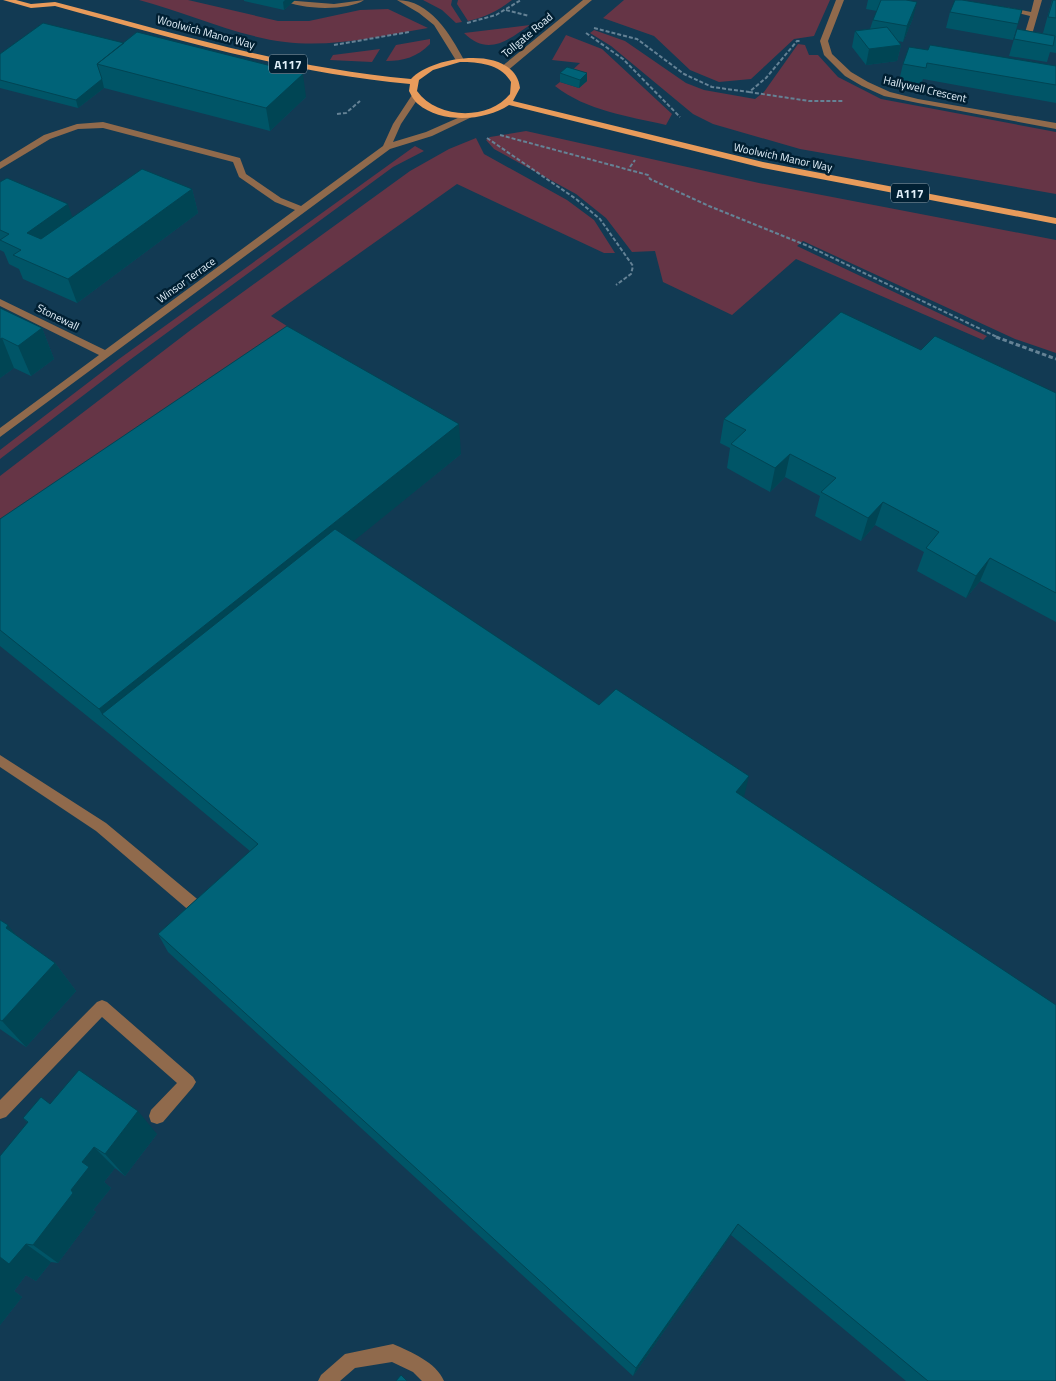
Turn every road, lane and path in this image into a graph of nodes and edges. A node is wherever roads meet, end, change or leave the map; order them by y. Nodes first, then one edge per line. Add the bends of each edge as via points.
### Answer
1 (7, 0) edge
2 (288, 0) edge
3 (360, 0) edge
4 (401, 0) edge
5 (521, 0) edge
6 (588, 0) edge
7 (840, 0) edge
8 (1038, 0) edge
9 (54, 2) edge
10 (998, 8) edge
11 (506, 10) junction
12 (1034, 15) junction
13 (534, 18) dead end
14 (465, 23) dead end
15 (594, 28) dead end
16 (414, 32) dead end
17 (582, 32) dead end
18 (824, 41) junction
19 (1045, 42) edge
20 (332, 45) dead end
21 (460, 60) junction
22 (504, 68) junction
23 (413, 82) junction
24 (749, 92) junction
25 (415, 97) junction
26 (360, 101) dead end
27 (848, 101) dead end
28 (508, 102) junction
29 (337, 114) dead end
30 (472, 115) junction
31 (680, 117) dead end
32 (1056, 126) edge
33 (497, 134) dead end
34 (486, 138) dead end
35 (387, 147) junction
36 (635, 160) dead end
37 (0, 166) edge
38 (630, 167) dead end
39 (302, 210) junction
40 (1056, 221) edge
41 (616, 285) dead end
42 (0, 302) edge
43 (105, 354) junction
44 (1056, 359) edge
45 (0, 433) edge
46 (0, 760) edge
47 (197, 908) edge
48 (0, 1111) edge
49 (157, 1116) dead end
50 (327, 1381) edge
51 (435, 1381) edge

1 - 9 main road, Woolwich Manor Way / A117 via 30,6
2 - 3 street via 330,6
4 - 21 street via 430,15 445,32
5 - 11 path
6 - 22 street, Tollgate Road
7 - 18 street
8 - 12 street
9 - 23 main road, Woolwich Manor Way / A117 via 259,58 368,80
10 - 12 street
11 - 13 path
11 - 14 path via 481,21
12 - 19 street via 1028,39
15 - 24 path via 637,39 684,74 712,87
16 - 20 path
17 - 31 path via 608,47
18 - 24 path via 797,41 766,78
18 - 32 street, Hallywell Crescent via 828,55 836,64 864,84 886,94
21 - 22 main road
21 - 23 main road via 438,64 422,72
22 - 28 main road via 517,85
23 - 25 main road
24 - 27 path via 809,101
25 - 30 main road via 431,110
25 - 35 street, Winsor Terrace via 397,124
26 - 29 path via 346,113
28 - 30 main road via 486,113
28 - 40 main road, Woolwich Manor Way / A117 via 763,165
30 - 35 street, Winsor Terrace via 429,134
33 - 44 path via 648,175 709,206 808,246 996,337
34 - 41 path via 600,219 633,266 631,274
35 - 39 street, Winsor Terrace
36 - 38 path
37 - 39 street via 47,137 77,127 103,125 237,160 242,175 278,200
39 - 43 street, Winsor Terrace
42 - 43 street, Stonewall
43 - 45 street, Winsor Terrace
46 - 47 street via 101,827
48 - 49 street via 102,1007 188,1082
50 - 51 street via 352,1360 393,1353 419,1366

